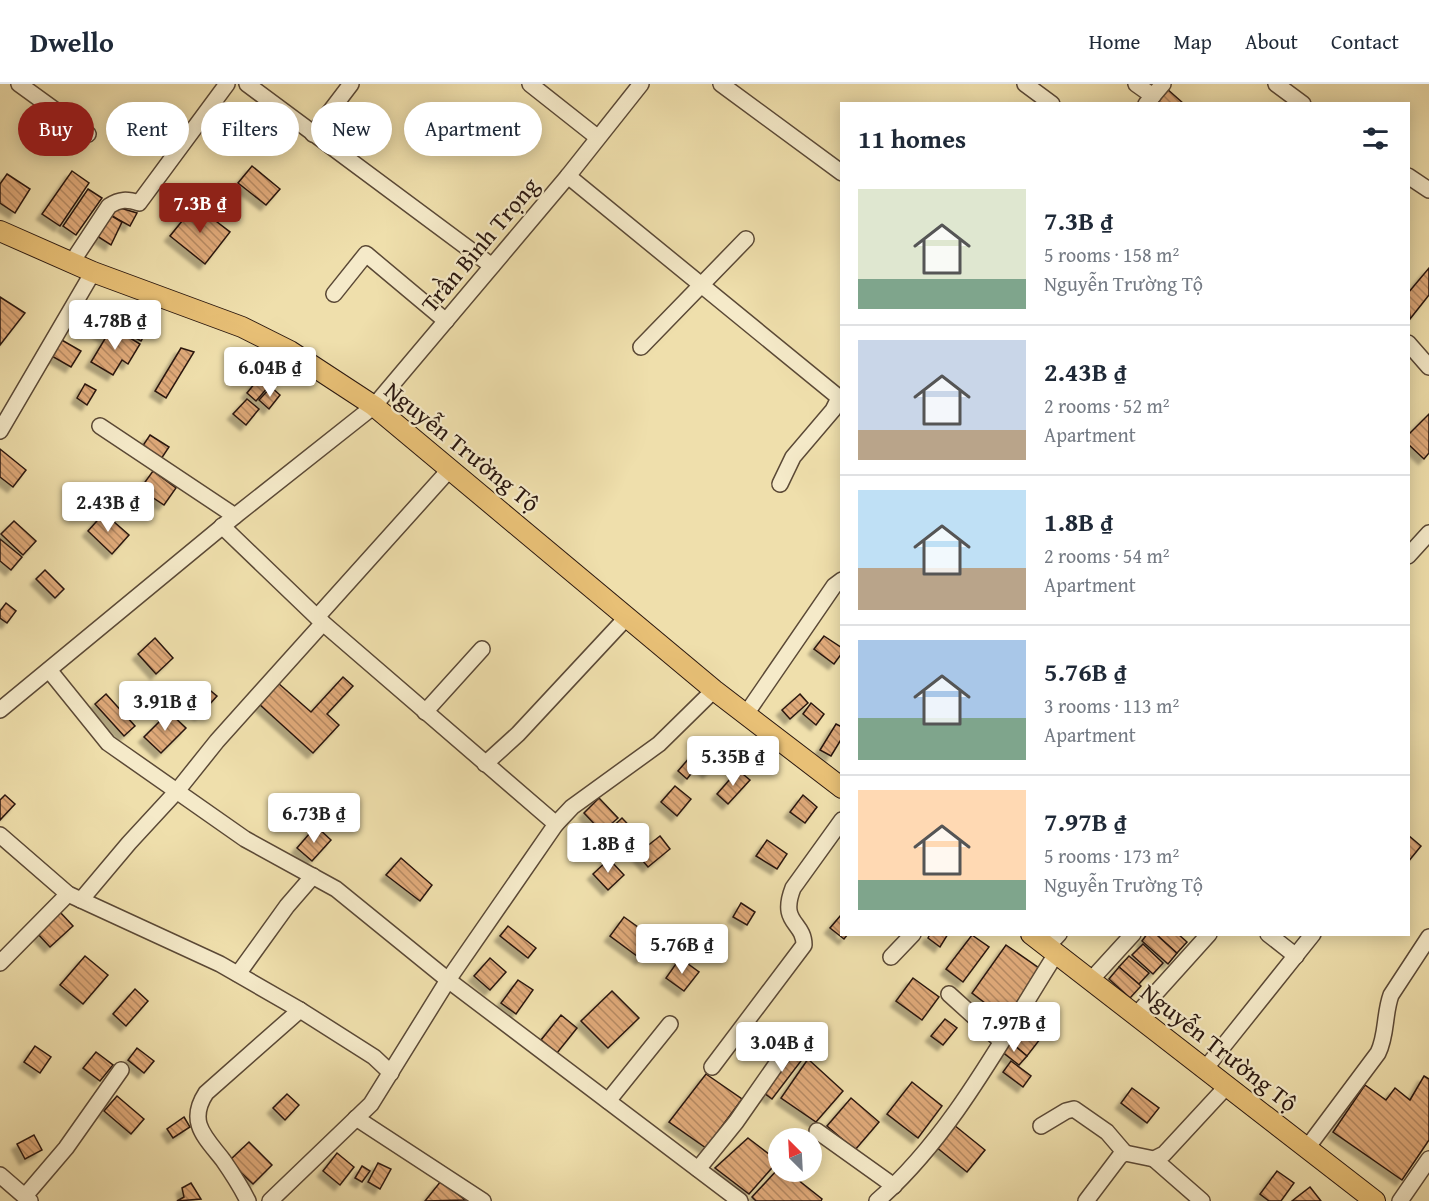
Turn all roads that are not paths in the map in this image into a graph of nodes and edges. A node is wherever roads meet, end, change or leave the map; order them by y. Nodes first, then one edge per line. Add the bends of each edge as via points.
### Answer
1 (19, 84) edge
2 (227, 84) edge
3 (247, 84) edge
4 (351, 84) edge
5 (530, 84) edge
6 (641, 84) edge
7 (721, 84) edge
8 (1025, 84) edge
9 (1136, 84) edge
10 (1276, 84) edge
11 (1154, 94) edge
12 (44, 102) edge
13 (337, 102) edge
14 (1049, 102) edge
15 (1300, 102) edge
16 (311, 132) edge
17 (597, 137) junction
18 (343, 156) edge
19 (840, 172) edge
20 (568, 176) junction
21 (1410, 177) edge
22 (1429, 190) edge
23 (0, 231) edge
24 (746, 239) dead end
25 (72, 262) junction
26 (492, 266) junction
27 (93, 272) junction
28 (702, 285) junction
29 (334, 294) dead end
30 (446, 321) junction
31 (1410, 346) edge
32 (641, 347) dead end
33 (1429, 367) edge
34 (840, 399) edge
35 (374, 406) junction
36 (100, 426) dead end
37 (0, 431) edge
38 (450, 469) junction
39 (780, 484) dead end
40 (235, 516) junction
41 (222, 526) junction
42 (1429, 533) edge
43 (1418, 553) edge
44 (840, 582) edge
45 (627, 617) junction
46 (320, 620) junction
47 (482, 649) dead end
48 (49, 670) junction
49 (714, 690) junction
50 (0, 710) edge
51 (425, 712) junction
52 (746, 714) junction
53 (485, 764) junction
54 (840, 786) edge
55 (177, 791) junction
56 (840, 823) edge
57 (556, 824) junction
58 (0, 835) edge
59 (313, 876) junction
60 (74, 897) junction
61 (911, 936) edge
62 (1035, 936) edge
63 (1130, 936) edge
64 (1207, 936) edge
65 (1271, 936) edge
66 (1311, 936) edge
67 (1429, 937) edge
68 (1054, 945) edge
69 (1296, 956) junction
70 (891, 957) dead end
71 (0, 963) edge
72 (238, 974) junction
73 (448, 980) junction
74 (1090, 981) junction
75 (949, 994) dead end
76 (300, 1010) junction
77 (1136, 1015) junction
78 (670, 1024) dead end
79 (1001, 1041) junction
80 (787, 1049) dead end
81 (712, 1067) dead end
82 (121, 1070) dead end
83 (1205, 1070) junction
84 (391, 1072) junction
85 (1227, 1086) junction
86 (608, 1101) junction
87 (356, 1118) junction
88 (1041, 1126) dead end
89 (822, 1135) edge
90 (1307, 1148) junction
91 (1125, 1153) junction
92 (1154, 1159) junction
93 (1429, 1159) edge
94 (698, 1169) junction
95 (0, 1175) edge
96 (894, 1186) junction
97 (28, 1198) edge
98 (248, 1201) edge
99 (270, 1201) edge
100 (483, 1201) edge
101 (740, 1201) edge
102 (877, 1201) edge
103 (1086, 1201) edge
104 (1202, 1201) edge
105 (1375, 1201) edge
106 (1400, 1201) edge

1 - 12 street
2 - 25 street via 139,203 128,199 109,206
3 - 16 street
4 - 13 street
5 - 17 street
6 - 17 street, Trần Bình Trọng
7 - 19 street
8 - 14 street
9 - 11 street
10 - 15 street
17 - 20 street, Trần Bình Trọng
18 - 26 street
20 - 26 street, Trần Bình Trọng
20 - 28 street
21 - 22 street
23 - 25 main road, Nguyễn Trường Tộ
24 - 28 street
25 - 27 main road, Nguyễn Trường Tộ
26 - 30 street, Trần Bình Trọng
27 - 35 main road, Nguyễn Trường Tộ via 242,327 290,351
27 - 37 street
28 - 32 street
28 - 34 street
29 - 30 street via 366,254
30 - 35 street, Trần Bình Trọng
31 - 33 street
34 - 39 street via 793,457
35 - 38 main road, Nguyễn Trường Tộ
35 - 40 street, Trần Bình Trọng
36 - 40 street
38 - 45 main road, Nguyễn Trường Tộ
38 - 46 street
40 - 41 street, Trần Bình Trọng
41 - 46 street
41 - 48 street, Trần Bình Trọng
42 - 43 street
44 - 52 street
45 - 49 main road, Nguyễn Trường Tộ
45 - 53 street
46 - 51 street
46 - 55 street
47 - 51 street
48 - 50 street, Trần Bình Trọng
48 - 55 street via 108,743
49 - 52 main road, Nguyễn Trường Tộ
49 - 57 street via 658,744 572,807
51 - 53 street
52 - 54 main road, Nguyễn Trường Tộ
53 - 57 street
55 - 59 street via 245,839
55 - 60 street
56 - 81 street via 789,897 790,919 802,934 804,945
57 - 73 street
58 - 60 street
59 - 72 street
59 - 73 street via 336,889
60 - 71 street
60 - 72 street
61 - 70 street
62 - 68 main road, Nguyễn Trường Tộ
63 - 74 street
64 - 77 street
65 - 69 street
66 - 69 street
67 - 90 street via 1391,995 1378,1053
68 - 74 main road, Nguyễn Trường Tộ
68 - 79 street
69 - 83 street
72 - 76 street
73 - 84 street
73 - 86 street
74 - 77 main road, Nguyễn Trường Tộ
75 - 79 street
76 - 84 street via 375,1057
76 - 98 street via 206,1092 198,1108 203,1134
77 - 83 main road, Nguyễn Trường Tộ
78 - 86 street
79 - 96 street via 954,1114
80 - 94 street
82 - 97 street
83 - 85 main road, Nguyễn Trường Tộ
84 - 87 street via 371,1104
85 - 90 main road, Nguyễn Trường Tộ
85 - 92 street via 1168,1150
86 - 94 street
87 - 99 street
87 - 100 street
88 - 91 street via 1074,1109 1107,1132
89 - 96 street
90 - 105 main road, Nguyễn Trường Tộ
91 - 92 street
91 - 103 street
92 - 104 street
93 - 106 street
94 - 101 street
95 - 97 street
96 - 102 street

